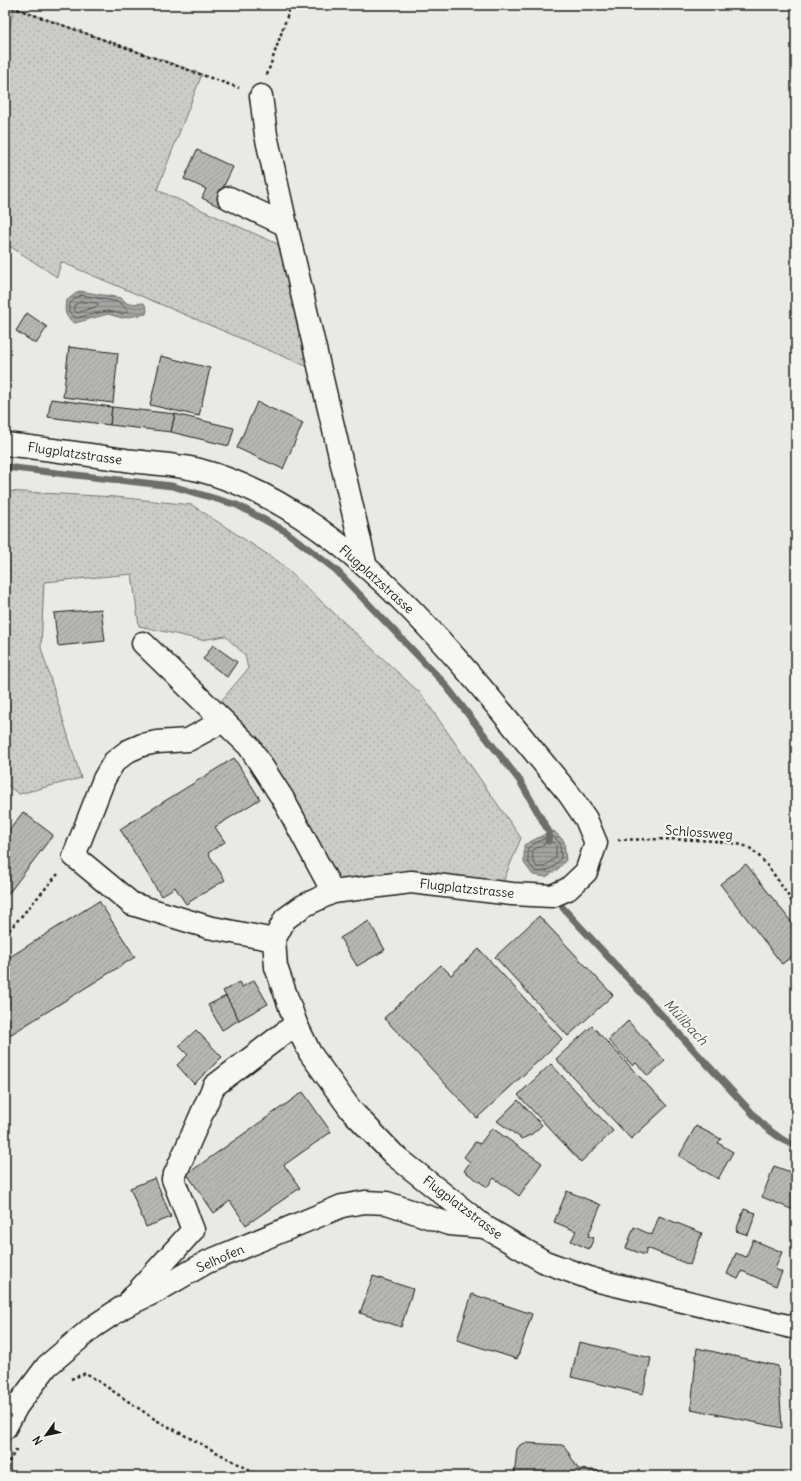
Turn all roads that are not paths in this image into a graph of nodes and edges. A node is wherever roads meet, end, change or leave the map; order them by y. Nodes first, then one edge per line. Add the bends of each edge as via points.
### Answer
1 (260, 96) road end
2 (229, 198) dead end
3 (286, 225) junction
4 (5, 444) edge
5 (366, 567) junction
6 (143, 643) dead end
7 (223, 721) junction
8 (333, 892) junction
9 (274, 940) junction
10 (296, 1024) junction
11 (485, 1227) junction
12 (123, 1307) junction
13 (796, 1328) edge
14 (5, 1428) edge

1 - 3 street
2 - 3 street
3 - 5 street
4 - 5 street, Flugplatzstrasse via 198,470 244,486 285,506 329,535
5 - 8 street, Flugplatzstrasse via 425,623 570,794 586,819 596,843 586,872 568,889 552,896 411,882
6 - 7 street
7 - 8 street via 249,746 283,800
7 - 9 street via 188,740 142,745 128,751 114,762 104,779 74,856 132,904 208,927
8 - 9 street, Flugplatzstrasse via 304,906 285,919
9 - 10 street, Flugplatzstrasse via 276,967
10 - 11 street, Flugplatzstrasse via 310,1053 351,1110 394,1155
10 - 12 street via 214,1086 173,1179 193,1230
11 - 12 street, Selhofen via 449,1224 387,1203 365,1202 342,1206 207,1262
11 - 13 street, Flugplatzstrasse via 545,1262 595,1280
12 - 14 street, Selhofen via 47,1366 17,1406

